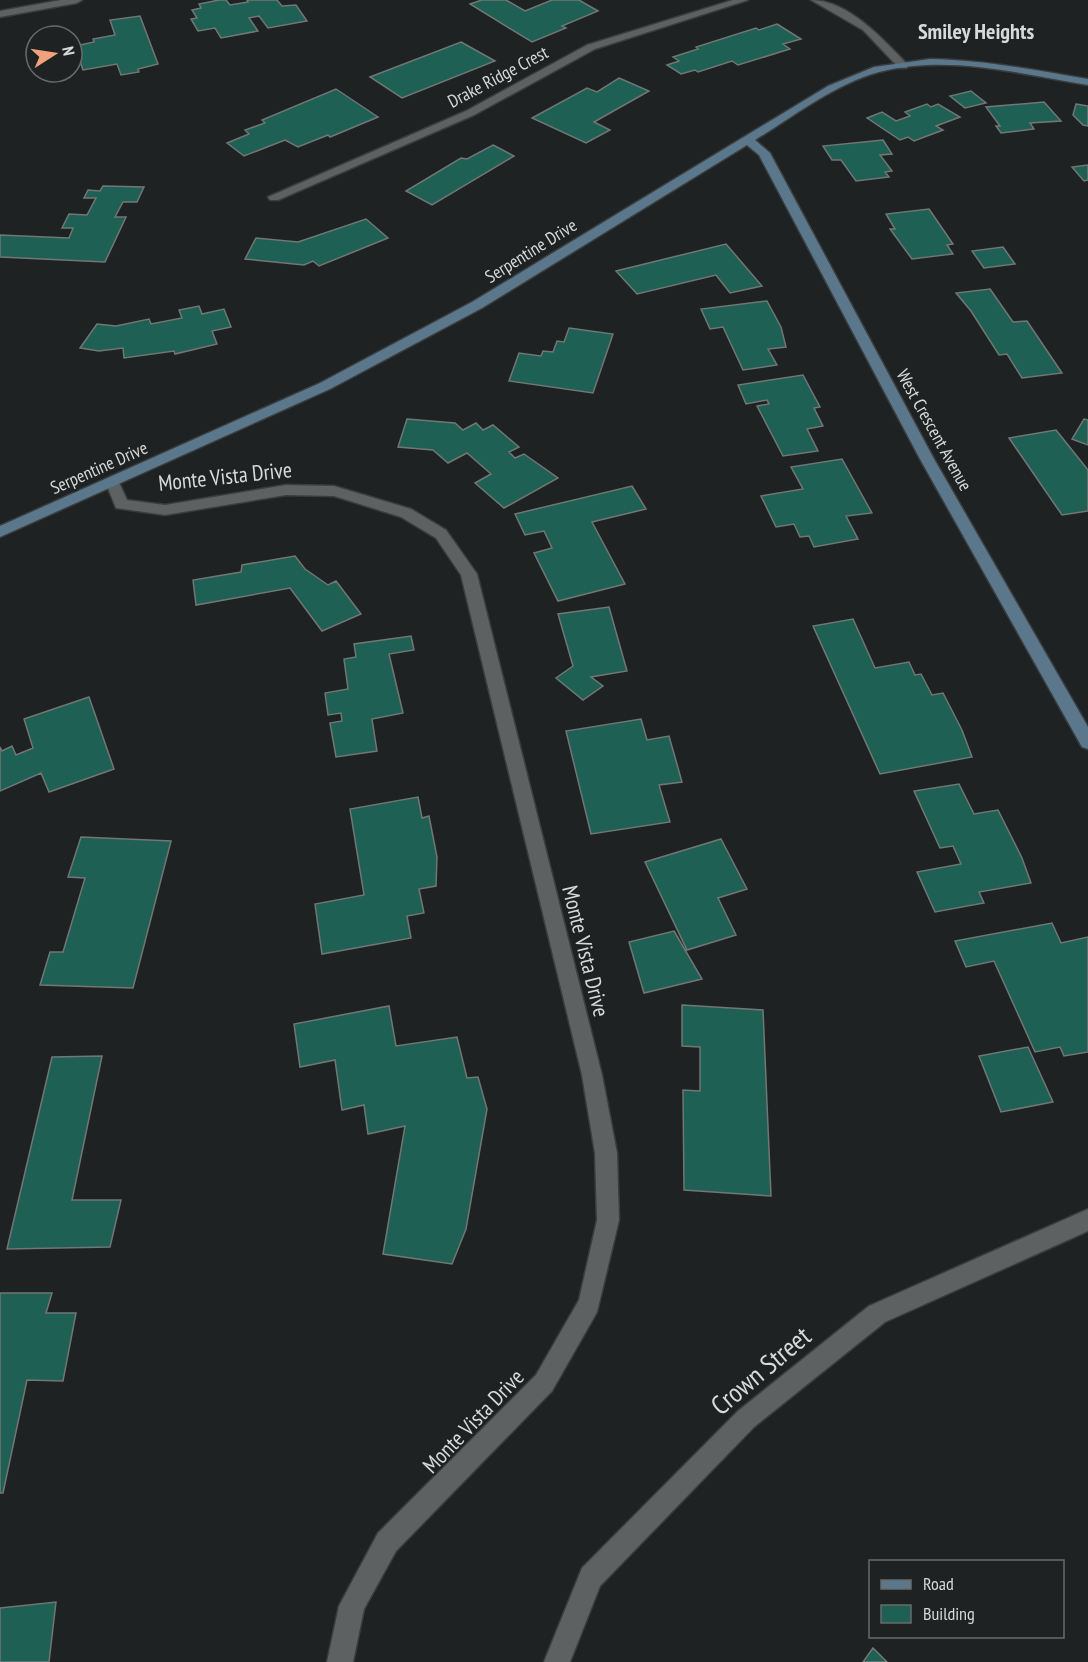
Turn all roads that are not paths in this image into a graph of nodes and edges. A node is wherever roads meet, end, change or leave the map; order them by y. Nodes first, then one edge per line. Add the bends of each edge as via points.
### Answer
1 (77, 0) edge
2 (743, 0) edge
3 (816, 0) edge
4 (0, 14) edge
5 (903, 66) junction
6 (1088, 82) edge
7 (747, 139) junction
8 (274, 197) dead end
9 (112, 481) junction
10 (0, 532) edge
11 (1088, 742) edge
12 (1088, 1220) edge
13 (339, 1662) edge
14 (556, 1662) edge

1 - 4 street
2 - 8 street, Drake Ridge Crest via 591,47 470,113
3 - 5 street via 867,28
5 - 6 street, Serpentine Drive via 978,66
5 - 7 street, Serpentine Drive via 878,69 832,88
7 - 9 street, Serpentine Drive via 477,305 325,386
7 - 11 street, West Crescent Avenue via 765,153 927,459
9 - 10 street, Serpentine Drive
9 - 13 street, Monte Vista Drive via 121,504 165,510 286,490 334,491 406,513 441,534 468,574 592,1075 606,1153 608,1220 590,1304 544,1383 387,1542 352,1606
12 - 14 street, Crown Street via 878,1314 746,1419 591,1577

